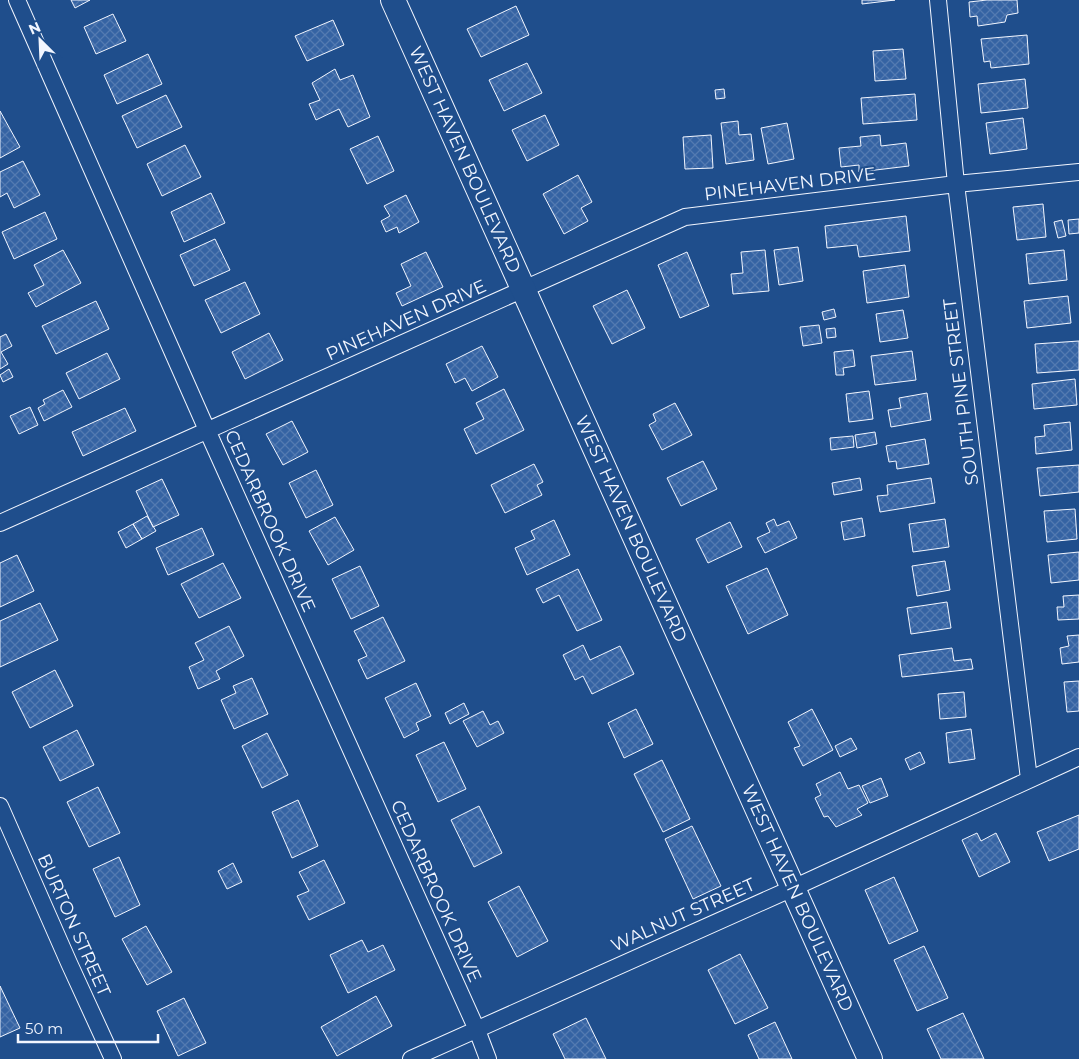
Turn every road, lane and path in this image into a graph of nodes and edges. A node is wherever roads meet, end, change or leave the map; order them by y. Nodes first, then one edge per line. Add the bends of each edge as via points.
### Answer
1 (17, 0) edge
2 (392, 0) edge
3 (938, 0) edge
4 (1079, 172) edge
5 (956, 184) junction
6 (522, 290) junction
7 (207, 430) junction
8 (0, 523) edge
9 (1079, 757) edge
10 (1028, 779) junction
11 (0, 806) edge
12 (793, 888) junction
13 (477, 1030) junction
14 (113, 1059) edge
15 (412, 1059) edge
16 (488, 1059) edge
17 (870, 1059) edge

1 - 7 street, CEDARBROOK DRIVE
2 - 6 street, WEST HAVEN BOULEVARD
3 - 5 street, SOUTH PINE STREET
4 - 5 street, PINEHAVEN DRIVE
5 - 6 street, PINEHAVEN DRIVE via 685,217
5 - 10 street, SOUTH PINE STREET
6 - 7 street, PINEHAVEN DRIVE
6 - 12 street, WEST HAVEN BOULEVARD
7 - 8 street, PINEHAVEN DRIVE
7 - 13 street, CEDARBROOK DRIVE
9 - 10 street, WALNUT STREET
10 - 12 street, WALNUT STREET
11 - 14 street, BURTON STREET
12 - 13 street, WALNUT STREET
12 - 17 street, WEST HAVEN BOULEVARD
13 - 15 street, WALNUT STREET
13 - 16 street, CEDARBROOK DRIVE

